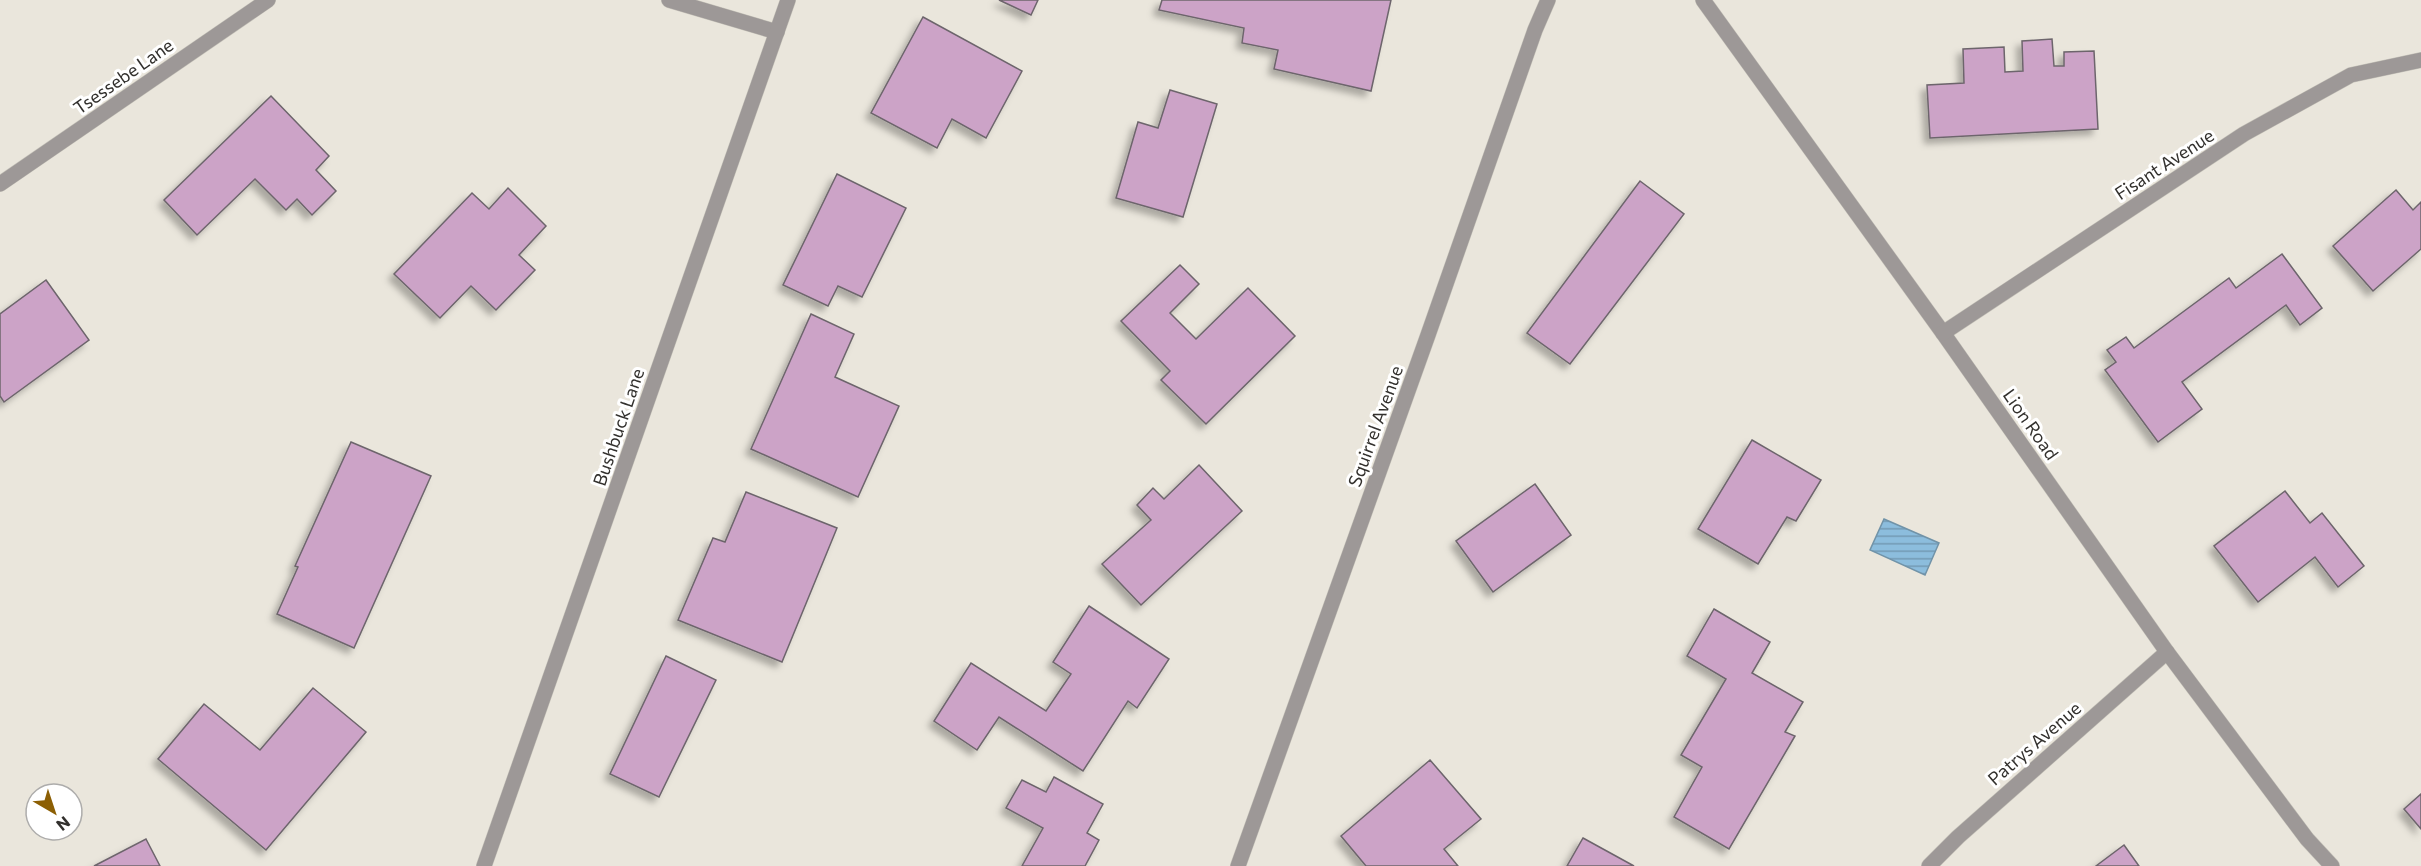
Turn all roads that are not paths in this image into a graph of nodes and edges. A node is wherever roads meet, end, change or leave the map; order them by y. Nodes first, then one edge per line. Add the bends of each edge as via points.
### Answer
1 (268, 0) edge
2 (669, 0) edge
3 (788, 0) edge
4 (1548, 0) edge
5 (1703, 0) edge
6 (777, 32) junction
7 (2421, 60) edge
8 (0, 184) edge
9 (1943, 333) junction
10 (2167, 652) junction
11 (484, 866) edge
12 (1238, 866) edge
13 (1929, 866) edge
14 (2332, 866) edge

1 - 8 street, Tsessebe Lane
2 - 6 street
3 - 6 street, Bushbuck Lane
4 - 12 street, Squirrel Avenue
5 - 9 street, Lion Road
6 - 11 street, Bushbuck Lane
7 - 9 street, Fisant Avenue via 2351,75 2244,134
9 - 10 street, Lion Road
10 - 13 street, Patrys Avenue
10 - 14 street, Lion Road via 2307,839

